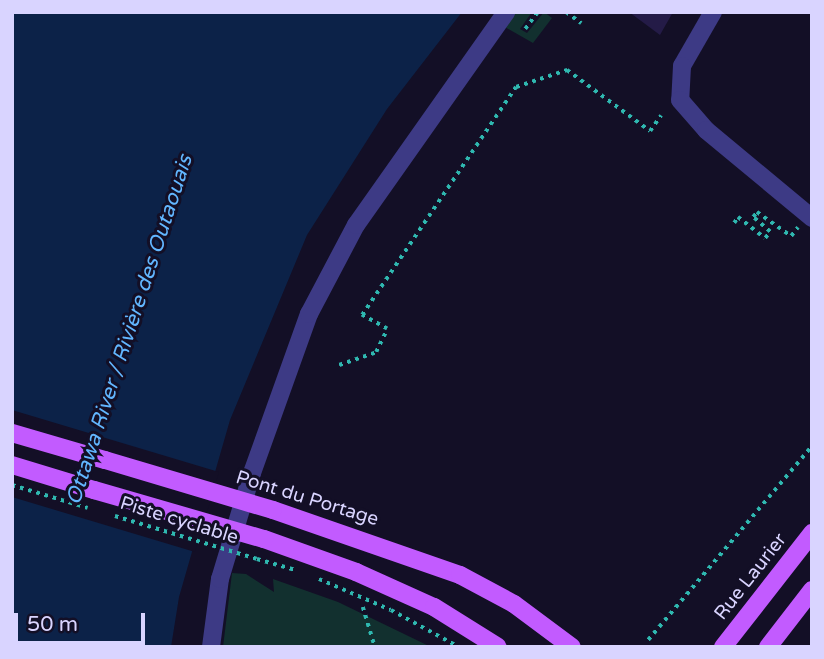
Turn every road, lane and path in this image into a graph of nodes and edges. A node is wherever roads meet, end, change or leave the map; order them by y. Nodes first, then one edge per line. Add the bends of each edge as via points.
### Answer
1 (506, 12) edge
2 (538, 12) edge
3 (566, 12) edge
4 (713, 12) edge
5 (581, 23) dead end
6 (525, 29) dead end
7 (661, 115) dead end
8 (810, 216) edge
9 (734, 223) dead end
10 (339, 365) dead end
11 (12, 433) edge
12 (812, 446) edge
13 (12, 465) edge
14 (12, 485) edge
15 (90, 508) dead end
16 (102, 512) dead end
17 (812, 533) edge
18 (812, 590) edge
19 (363, 607) dead end
20 (648, 640) dead end
21 (211, 647) edge
22 (375, 647) edge
23 (459, 647) edge
24 (498, 647) edge
25 (572, 647) edge
26 (723, 647) edge
27 (768, 647) edge

1 - 21 street via 356,225 309,314 220,579
2 - 6 path
3 - 5 path
4 - 8 street via 682,66 680,100 706,131
7 - 10 path via 650,131 567,70 516,87 362,315 387,329 376,352
8 - 9 path via 791,236 757,212 753,217 770,232 765,237 738,217
11 - 25 main road, Pont du Portage, bridge via 385,545 460,575
12 - 20 path
13 - 24 main road, bridge via 264,539 356,572 434,607
14 - 15 path, Piste cyclable, bridge
16 - 23 path, Piste cyclable, bridge via 306,574 391,610
17 - 26 main road, Rue Laurier
18 - 27 main road
19 - 22 path

